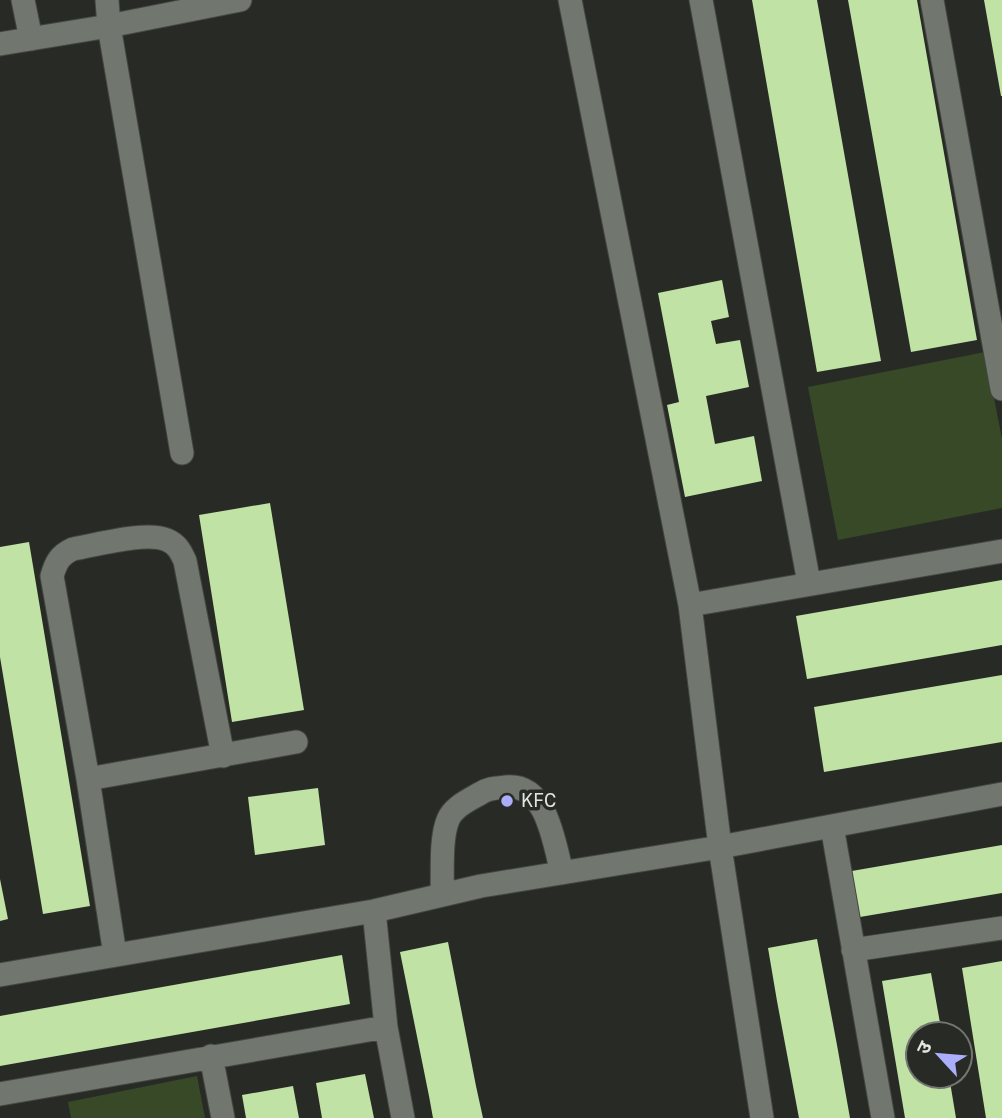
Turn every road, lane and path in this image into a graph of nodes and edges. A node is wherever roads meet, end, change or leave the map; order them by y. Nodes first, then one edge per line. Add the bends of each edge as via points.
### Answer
1 (23, 0) edge
2 (107, 0) edge
3 (240, 0) edge
4 (570, 0) edge
5 (701, 0) edge
6 (932, 0) edge
7 (109, 26) junction
8 (31, 39) junction
9 (0, 44) edge
10 (1002, 389) edge
11 (182, 453) dead end
12 (1002, 551) edge
13 (809, 583) junction
14 (690, 605) junction
15 (296, 742) dead end
16 (223, 756) junction
17 (88, 779) junction
18 (1002, 794) edge
19 (832, 826) junction
20 (719, 847) junction
21 (562, 873) junction
22 (442, 895) junction
23 (374, 911) junction
24 (1002, 928) edge
25 (853, 950) junction
26 (114, 955) junction
27 (0, 975) edge
28 (386, 1027) junction
29 (211, 1056) junction
30 (0, 1094) edge
31 (223, 1118) edge
32 (403, 1118) edge
33 (762, 1118) edge
34 (883, 1118) edge

1 - 8 street
2 - 7 street
3 - 7 street
4 - 14 street
5 - 13 street
6 - 10 street
7 - 8 street
7 - 11 street
8 - 9 street
12 - 13 street
13 - 14 street
14 - 20 street
15 - 16 street
16 - 17 street
16 - 17 street via 185,561 178,548 167,539 147,537 73,549 55,564 52,576
17 - 26 street
18 - 19 street
19 - 20 street
19 - 25 street
20 - 21 street
20 - 33 street
21 - 22 street
21 - 22 street via 548,823 534,795 518,786 489,789 461,804 448,819
22 - 23 street
23 - 26 street
23 - 28 street
24 - 25 street
25 - 34 street
26 - 27 street
28 - 29 street
28 - 32 street
29 - 30 street
29 - 31 street

